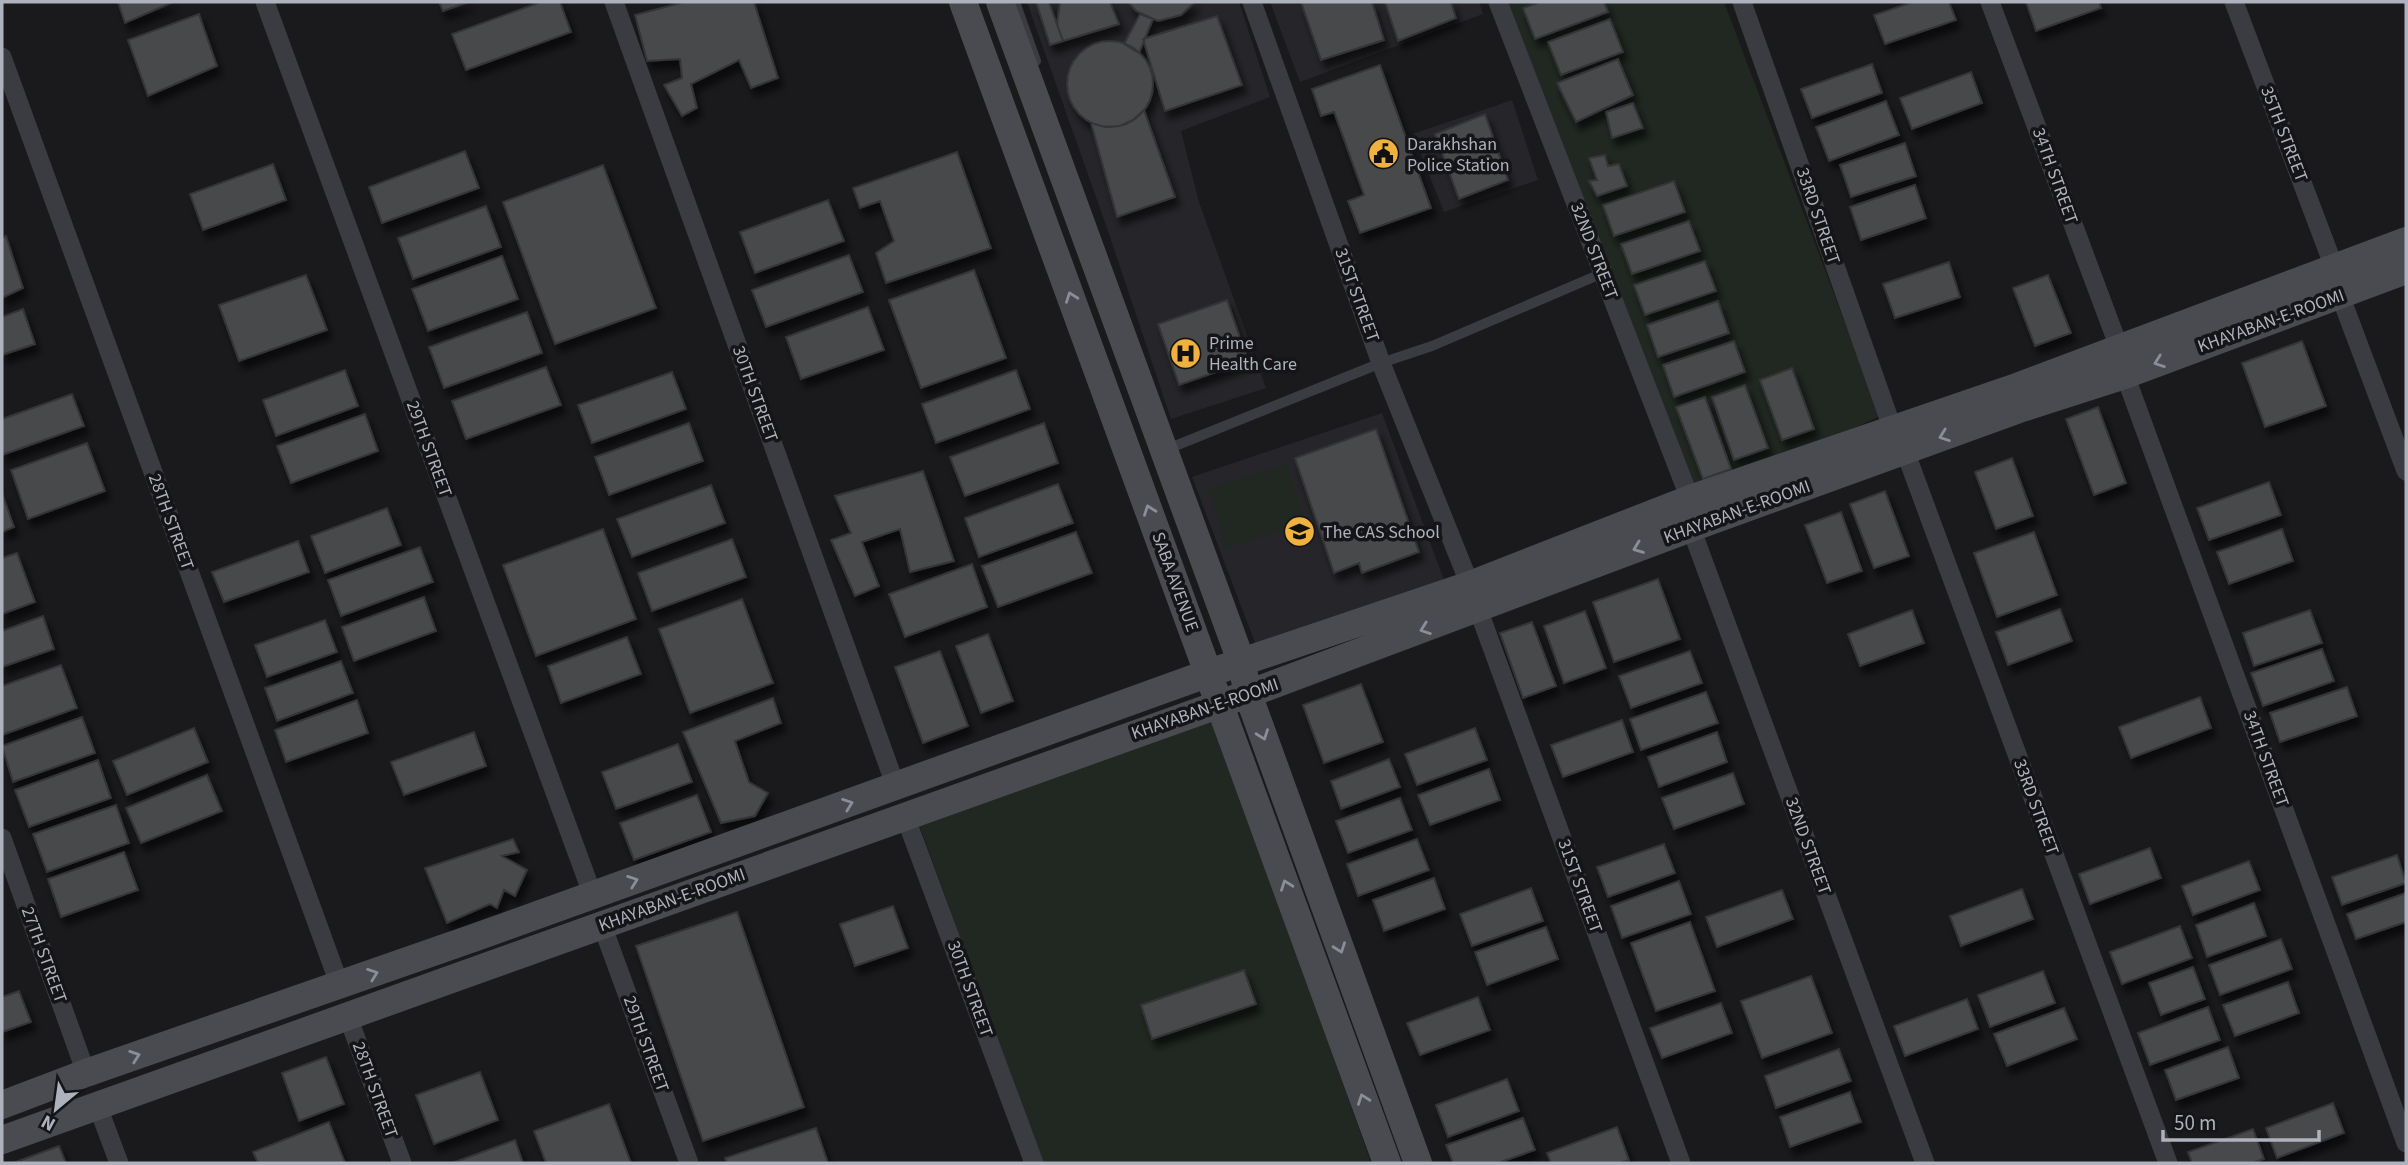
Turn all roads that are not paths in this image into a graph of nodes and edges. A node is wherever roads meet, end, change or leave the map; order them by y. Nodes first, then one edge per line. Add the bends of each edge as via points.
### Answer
1 (265, 2) edge
2 (614, 2) edge
3 (963, 2) edge
4 (1000, 2) edge
5 (1015, 2) edge
6 (1252, 2) edge
7 (1498, 2) edge
8 (1742, 2) edge
9 (1990, 2) edge
10 (2234, 2) edge
11 (2, 57) edge
12 (1039, 67) dead end
13 (2406, 240) edge
14 (2334, 267) junction
15 (2406, 270) edge
16 (1603, 273) junction
17 (2340, 295) junction
18 (2122, 362) junction
19 (1381, 363) junction
20 (1151, 381) dead end
21 (1899, 440) junction
22 (1169, 449) junction
23 (2406, 471) edge
24 (1193, 496) dead end
25 (1690, 499) junction
26 (1690, 528) junction
27 (1474, 597) junction
28 (1248, 655) junction
29 (1209, 673) junction
30 (1248, 694) junction
31 (1220, 704) junction
32 (896, 787) junction
33 (905, 816) junction
34 (2, 838) edge
35 (593, 896) junction
36 (603, 925) junction
37 (479, 936) junction
38 (442, 950) junction
39 (494, 964) junction
40 (452, 979) junction
41 (340, 986) junction
42 (348, 1017) junction
43 (86, 1073) junction
44 (2, 1105) edge
45 (98, 1107) junction
46 (2, 1140) edge
47 (2406, 1143) edge
48 (119, 1163) edge
49 (402, 1163) edge
50 (689, 1163) edge
51 (1034, 1163) edge
52 (1387, 1163) edge
53 (1419, 1163) edge
54 (1681, 1163) edge
55 (1925, 1163) edge
56 (2168, 1163) edge

1 - 35 street, 29TH STREET
2 - 32 street, 30TH STREET
29 -> 3 street, SABA AVENUE
4 - 22 street, SABA AVENUE
5 - 12 lane
6 - 19 street, 31ST STREET
7 - 16 street, 32ND STREET
8 - 21 street, 33RD STREET
9 - 18 street, 34TH STREET
10 - 14 street, 35TH STREET
11 - 41 street, 28TH STREET
13 - 14 street, KHAYABAN-E-ROOMI
14 - 18 street, KHAYABAN-E-ROOMI
15 - 17 street, KHAYABAN-E-ROOMI
16 - 19 lane
16 - 25 street, 32ND STREET
17 -> 18 street, KHAYABAN-E-ROOMI
17 - 23 street
18 - 21 street, KHAYABAN-E-ROOMI
18 - 47 street, 34TH STREET
19 - 22 lane
19 - 27 street, 31ST STREET
20 - 22 lane
21 - 25 street, KHAYABAN-E-ROOMI
21 - 26 street, KHAYABAN-E-ROOMI
21 - 56 street, 33RD STREET
22 - 24 lane
22 - 28 street, SABA AVENUE
25 - 27 street, KHAYABAN-E-ROOMI
26 -> 27 street, KHAYABAN-E-ROOMI
26 - 55 street, 32ND STREET
27 - 28 street, KHAYABAN-E-ROOMI
27 -> 30 street, KHAYABAN-E-ROOMI
27 - 54 street, 31ST STREET
28 - 29 street, KHAYABAN-E-ROOMI
28 - 30 street, SABA AVENUE
29 - 31 street, SABA AVENUE
29 - 32 street, KHAYABAN-E-ROOMI
30 - 31 street, KHAYABAN-E-ROOMI
30 -> 53 street, SABA AVENUE
31 - 33 street, KHAYABAN-E-ROOMI
52 -> 31 street, SABA AVENUE
35 -> 32 street, KHAYABAN-E-ROOMI
33 - 36 street, KHAYABAN-E-ROOMI
33 - 51 street, 30TH STREET
34 - 43 street, 27TH STREET
35 - 37 street, KHAYABAN-E-ROOMI
36 - 39 street, KHAYABAN-E-ROOMI
36 - 50 street, 29TH STREET
37 - 38 street, KHAYABAN-E-ROOMI
37 - 39 street via 476,952 483,961
38 - 40 street via 457,961 458,971
41 -> 38 street, KHAYABAN-E-ROOMI
39 - 40 street, KHAYABAN-E-ROOMI
40 - 42 street, KHAYABAN-E-ROOMI
43 -> 41 street, KHAYABAN-E-ROOMI
42 - 45 street, KHAYABAN-E-ROOMI
42 - 49 street, 28TH STREET
43 - 44 street, KHAYABAN-E-ROOMI
45 - 46 street, KHAYABAN-E-ROOMI
45 - 48 street

